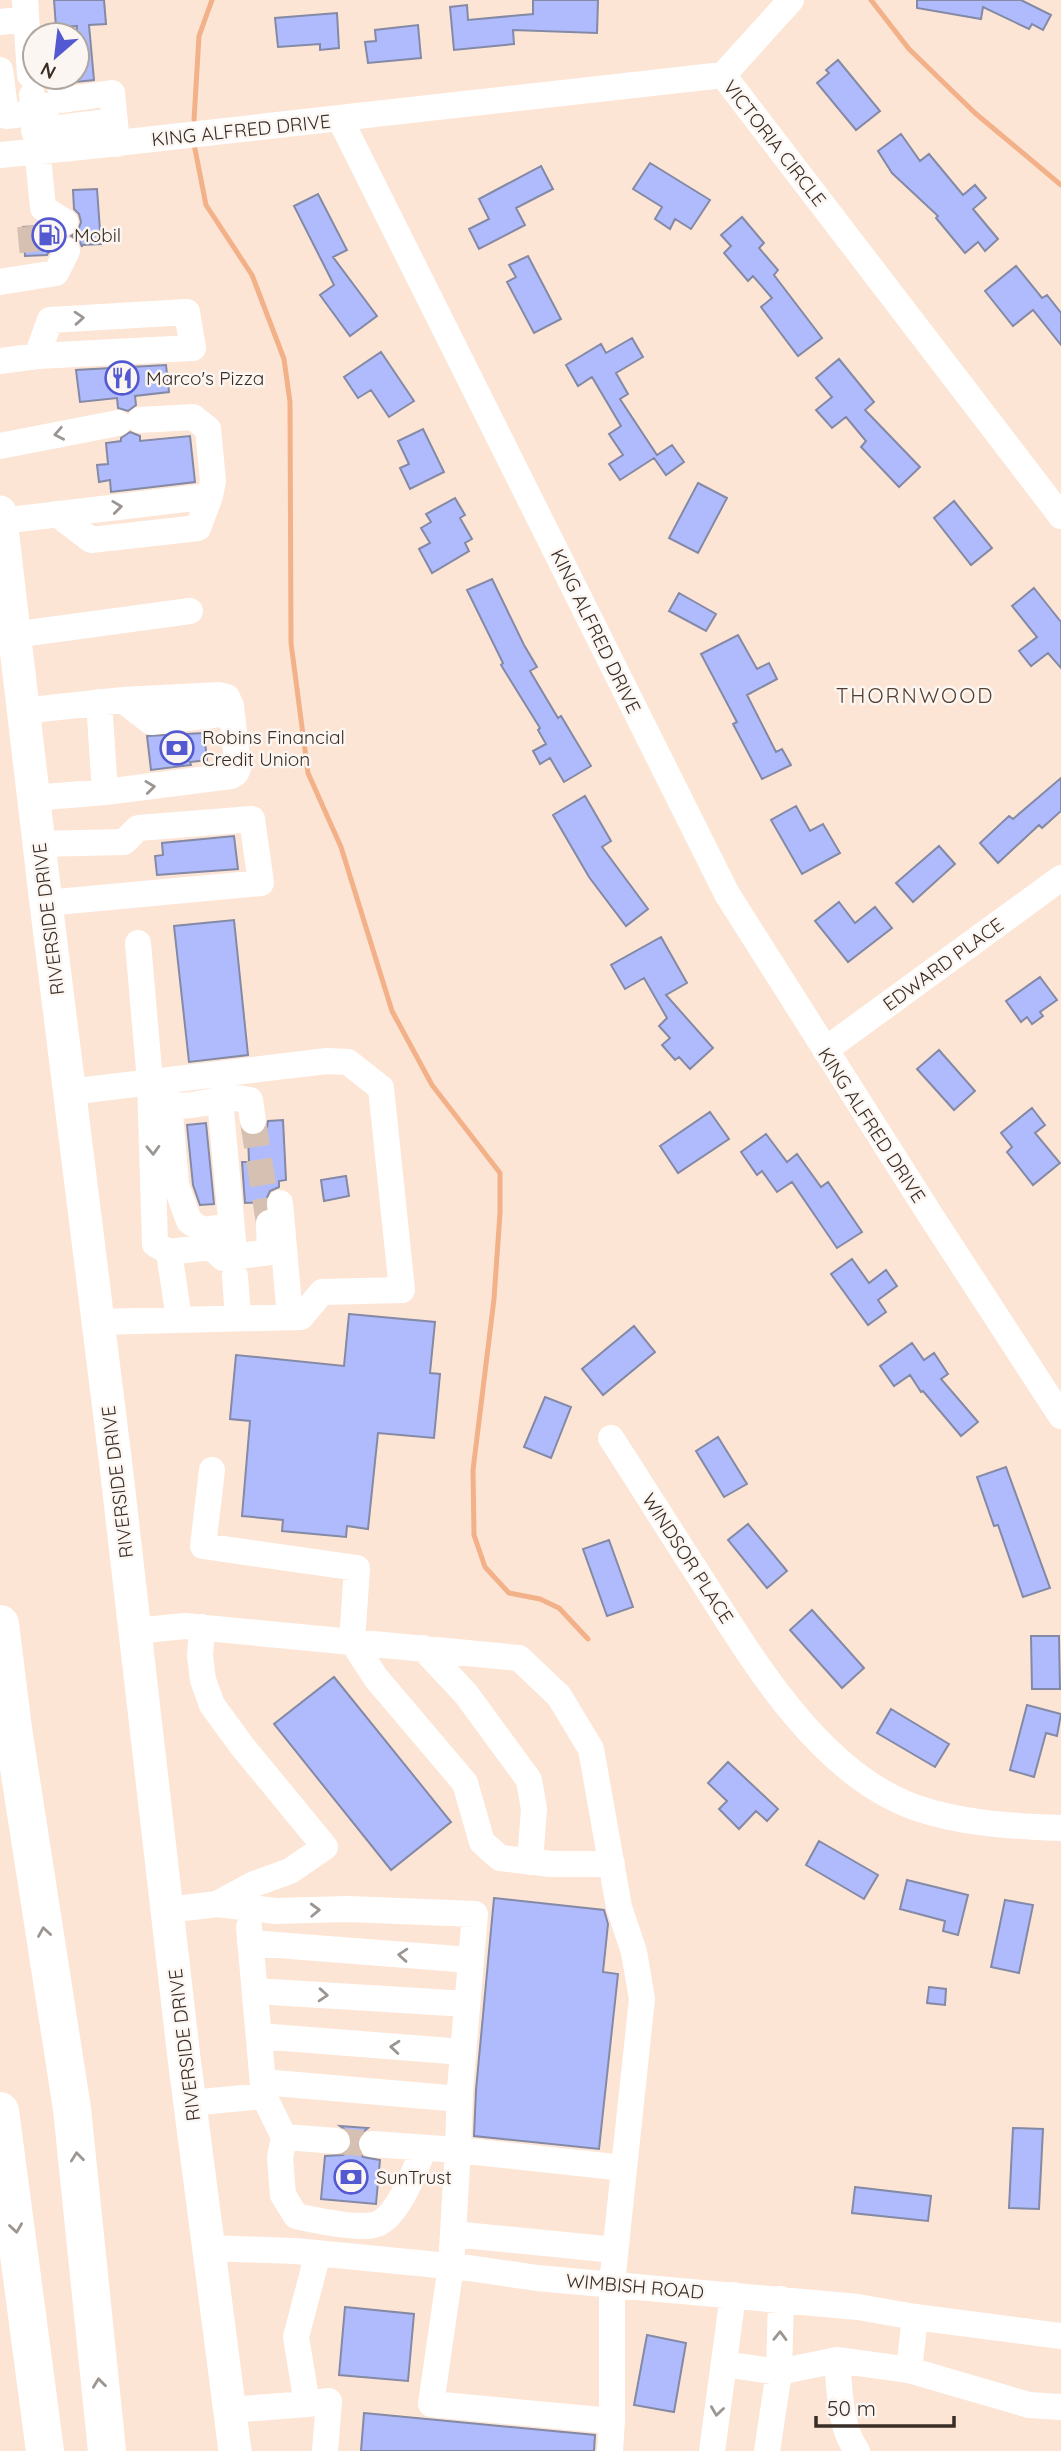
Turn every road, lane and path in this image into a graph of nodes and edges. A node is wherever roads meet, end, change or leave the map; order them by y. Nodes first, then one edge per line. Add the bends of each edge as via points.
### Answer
1 (791, 0) edge
2 (17, 14) edge
3 (0, 58) edge
4 (0, 70) edge
5 (723, 75) junction
6 (50, 91) edge
7 (91, 91) edge
8 (33, 96) edge
9 (340, 119) junction
10 (116, 132) junction
11 (0, 155) edge
12 (46, 221) tunnel mouth
13 (49, 262) dead end
14 (0, 282) edge
15 (37, 356) junction
16 (0, 361) edge
17 (0, 446) edge
18 (1, 516) edge
19 (1061, 516) edge
20 (190, 611) dead end
21 (13, 635) junction
22 (120, 705) junction
23 (22, 711) junction
24 (105, 792) junction
25 (33, 798) junction
26 (38, 844) junction
27 (1061, 878) edge
28 (46, 903) junction
29 (138, 943) dead end
30 (825, 1050) junction
31 (150, 1082) junction
32 (69, 1092) junction
33 (220, 1100) junction
34 (169, 1102) junction
35 (253, 1121) tunnel mouth
36 (230, 1226) junction
37 (169, 1251) junction
38 (235, 1266) junction
39 (290, 1317) junction
40 (238, 1318) junction
41 (179, 1319) junction
42 (97, 1322) junction
43 (1061, 1416) edge
44 (611, 1438) dead end
45 (212, 1470) dead end
46 (0, 1625) edge
47 (202, 1627) junction
48 (135, 1631) junction
49 (352, 1641) junction
50 (423, 1648) junction
51 (1061, 1828) edge
52 (530, 1862) junction
53 (612, 1864) junction
54 (217, 1904) junction
55 (247, 1908) junction
56 (168, 1910) junction
57 (250, 1943) junction
58 (471, 1960) junction
59 (254, 1991) junction
60 (467, 2004) junction
61 (259, 2036) junction
62 (463, 2052) junction
63 (263, 2089) junction
64 (460, 2099) junction
65 (190, 2103) junction
66 (0, 2111) edge
67 (284, 2137) junction
68 (337, 2141) tunnel mouth
69 (372, 2144) tunnel mouth
70 (424, 2147) junction
71 (458, 2150) junction
72 (624, 2168) junction
73 (453, 2234) junction
74 (209, 2248) junction
75 (615, 2250) junction
76 (318, 2253) junction
77 (451, 2266) junction
78 (612, 2284) junction
79 (733, 2295) junction
80 (781, 2300) junction
81 (915, 2317) junction
82 (1061, 2336) edge
83 (837, 2360) junction
84 (724, 2364) junction
85 (909, 2370) junction
86 (779, 2372) junction
87 (307, 2404) junction
88 (1061, 2407) edge
89 (230, 2410) junction
90 (612, 2421) junction
91 (45, 2451) edge
92 (107, 2451) edge
93 (235, 2451) edge
94 (325, 2451) edge
95 (610, 2451) edge
96 (712, 2451) edge
97 (767, 2451) edge
98 (857, 2451) edge

1 - 5 street
2 - 8 street
3 - 8 street
4 - 8 street via 6,116
5 - 9 street, VICTORIA CIRCLE
5 - 19 street, VICTORIA CIRCLE
6 - 8 street
7 - 10 street via 112,93
8 - 10 street, KING ALFRED DRIVE
8 - 11 street, KING ALFRED DRIVE
8 - 12 street
9 - 10 street, KING ALFRED DRIVE
9 - 30 street, KING ALFRED DRIVE via 714,870
13 - 14 street
15 -> 15 street via 50,320 187,312 193,348
15 - 16 street
18 -> 17 street via 210,496 213,481 208,429 193,417 129,421
18 - 21 main road, RIVERSIDE DRIVE
20 - 21 street
21 - 23 main road, RIVERSIDE DRIVE
22 - 23 street
22 - 24 street
24 -> 22 street via 233,775 237,768 232,716 151,722
23 - 25 main road, RIVERSIDE DRIVE
24 - 25 street
25 - 26 main road, RIVERSIDE DRIVE
26 - 28 main road, RIVERSIDE DRIVE
26 - 28 street via 124,842 138,828 252,819 261,883
27 - 30 street, EDWARD PLACE
28 - 32 main road, RIVERSIDE DRIVE
29 - 31 street
30 - 43 street, KING ALFRED DRIVE
31 - 32 street
31 - 34 street via 161,1099
31 -> 37 street via 155,1244
31 - 39 street via 327,1061 348,1062 381,1088 402,1290 322,1292 301,1317
32 - 42 main road, RIVERSIDE DRIVE
33 - 34 street via 179,1107
33 - 35 street via 250,1100
33 - 36 street
34 - 36 street via 176,1185 189,1221 202,1230
36 - 38 street
37 - 38 street via 211,1247
37 - 41 street
38 - 39 street via 270,1252 274,1213
38 - 40 street
39 - 40 street
40 - 41 street
41 - 42 street
42 - 48 main road, RIVERSIDE DRIVE
44 - 51 street, WINDSOR PLACE via 767,1677 837,1759 862,1780 912,1806 962,1821
45 - 49 street via 203,1546 357,1568
92 -> 46 highway via 72,2109
47 - 48 street
47 - 49 street
47 - 54 street via 203,1680 212,1705 325,1847 290,1871
48 - 56 main road, RIVERSIDE DRIVE
49 - 50 street
49 - 52 street via 376,1678 465,1783 482,1842 500,1858
50 - 52 street via 466,1694 528,1780 534,1809
50 - 53 street via 519,1658 559,1696 591,1749
52 - 53 street
53 - 72 street via 642,1999
54 - 55 street
54 - 56 street
55 - 57 street
55 -> 58 street via 475,1914
56 - 65 main road, RIVERSIDE DRIVE
58 -> 57 street
57 - 59 street
58 - 60 street
59 -> 60 street
59 - 61 street
60 - 62 street
62 -> 61 street
61 - 63 street
62 - 64 street
63 - 64 street
63 - 65 street
63 - 67 street
64 - 71 street
65 - 74 main road, RIVERSIDE DRIVE
66 -> 91 highway
67 - 68 street
67 - 70 street via 279,2158 283,2195 296,2216 328,2222 374,2225 391,2214
69 - 70 street
70 - 71 street
71 - 72 street
71 - 73 street
72 - 75 street
73 - 75 street
73 - 77 street
74 - 76 street, WIMBISH ROAD
74 - 89 main road, RIVERSIDE DRIVE
75 - 78 street
76 - 77 street, WIMBISH ROAD
76 - 87 street via 296,2337
77 - 78 street, WIMBISH ROAD
77 - 90 street via 431,2404
78 - 79 street, WIMBISH ROAD
78 - 90 street
79 - 80 street, WIMBISH ROAD
79 - 84 street
80 - 81 street, WIMBISH ROAD
86 -> 80 street
81 - 82 street, WIMBISH ROAD
81 - 85 street
83 - 85 street
83 - 86 street
83 - 98 street via 848,2439
84 - 86 street
84 -> 96 street
85 - 88 street via 1029,2405
86 - 97 street
87 - 89 street
87 - 94 street via 329,2401
89 - 93 main road, RIVERSIDE DRIVE
90 - 95 street

